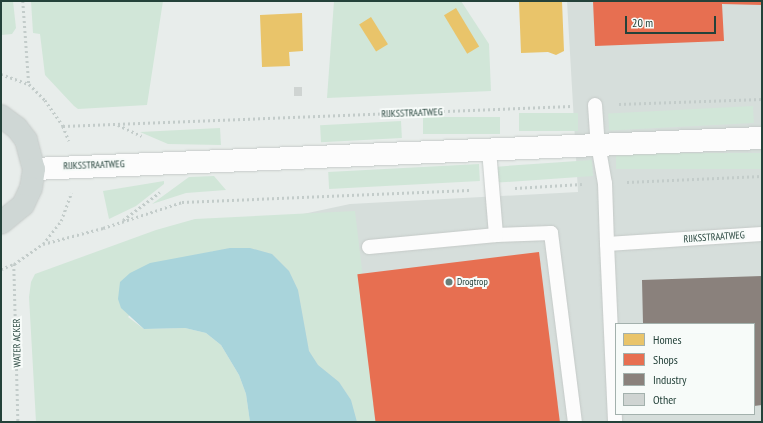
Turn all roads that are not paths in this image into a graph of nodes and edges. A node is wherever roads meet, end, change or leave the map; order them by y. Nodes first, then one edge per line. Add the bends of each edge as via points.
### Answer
1 (595, 105) road end
2 (1, 116) edge
3 (762, 138) edge
4 (598, 144) junction
5 (489, 149) junction
6 (34, 169) junction
7 (1, 223) edge
8 (762, 234) edge
9 (496, 235) junction
10 (607, 244) junction
11 (369, 247) dead end
12 (575, 422) edge
13 (615, 422) edge

1 - 4 lane
2 - 6 main road via 17,128 26,140
3 - 4 main road, RIJKSSTRAATWEG
4 - 5 main road, RIJKSSTRAATWEG
4 - 10 lane via 605,183
5 - 6 main road, RIJKSSTRAATWEG
5 - 9 lane
6 - 7 main road via 31,188 23,205
8 - 10 lane, RIJKSSTRAATWEG
9 - 11 lane
9 - 12 lane via 551,233
10 - 13 lane

